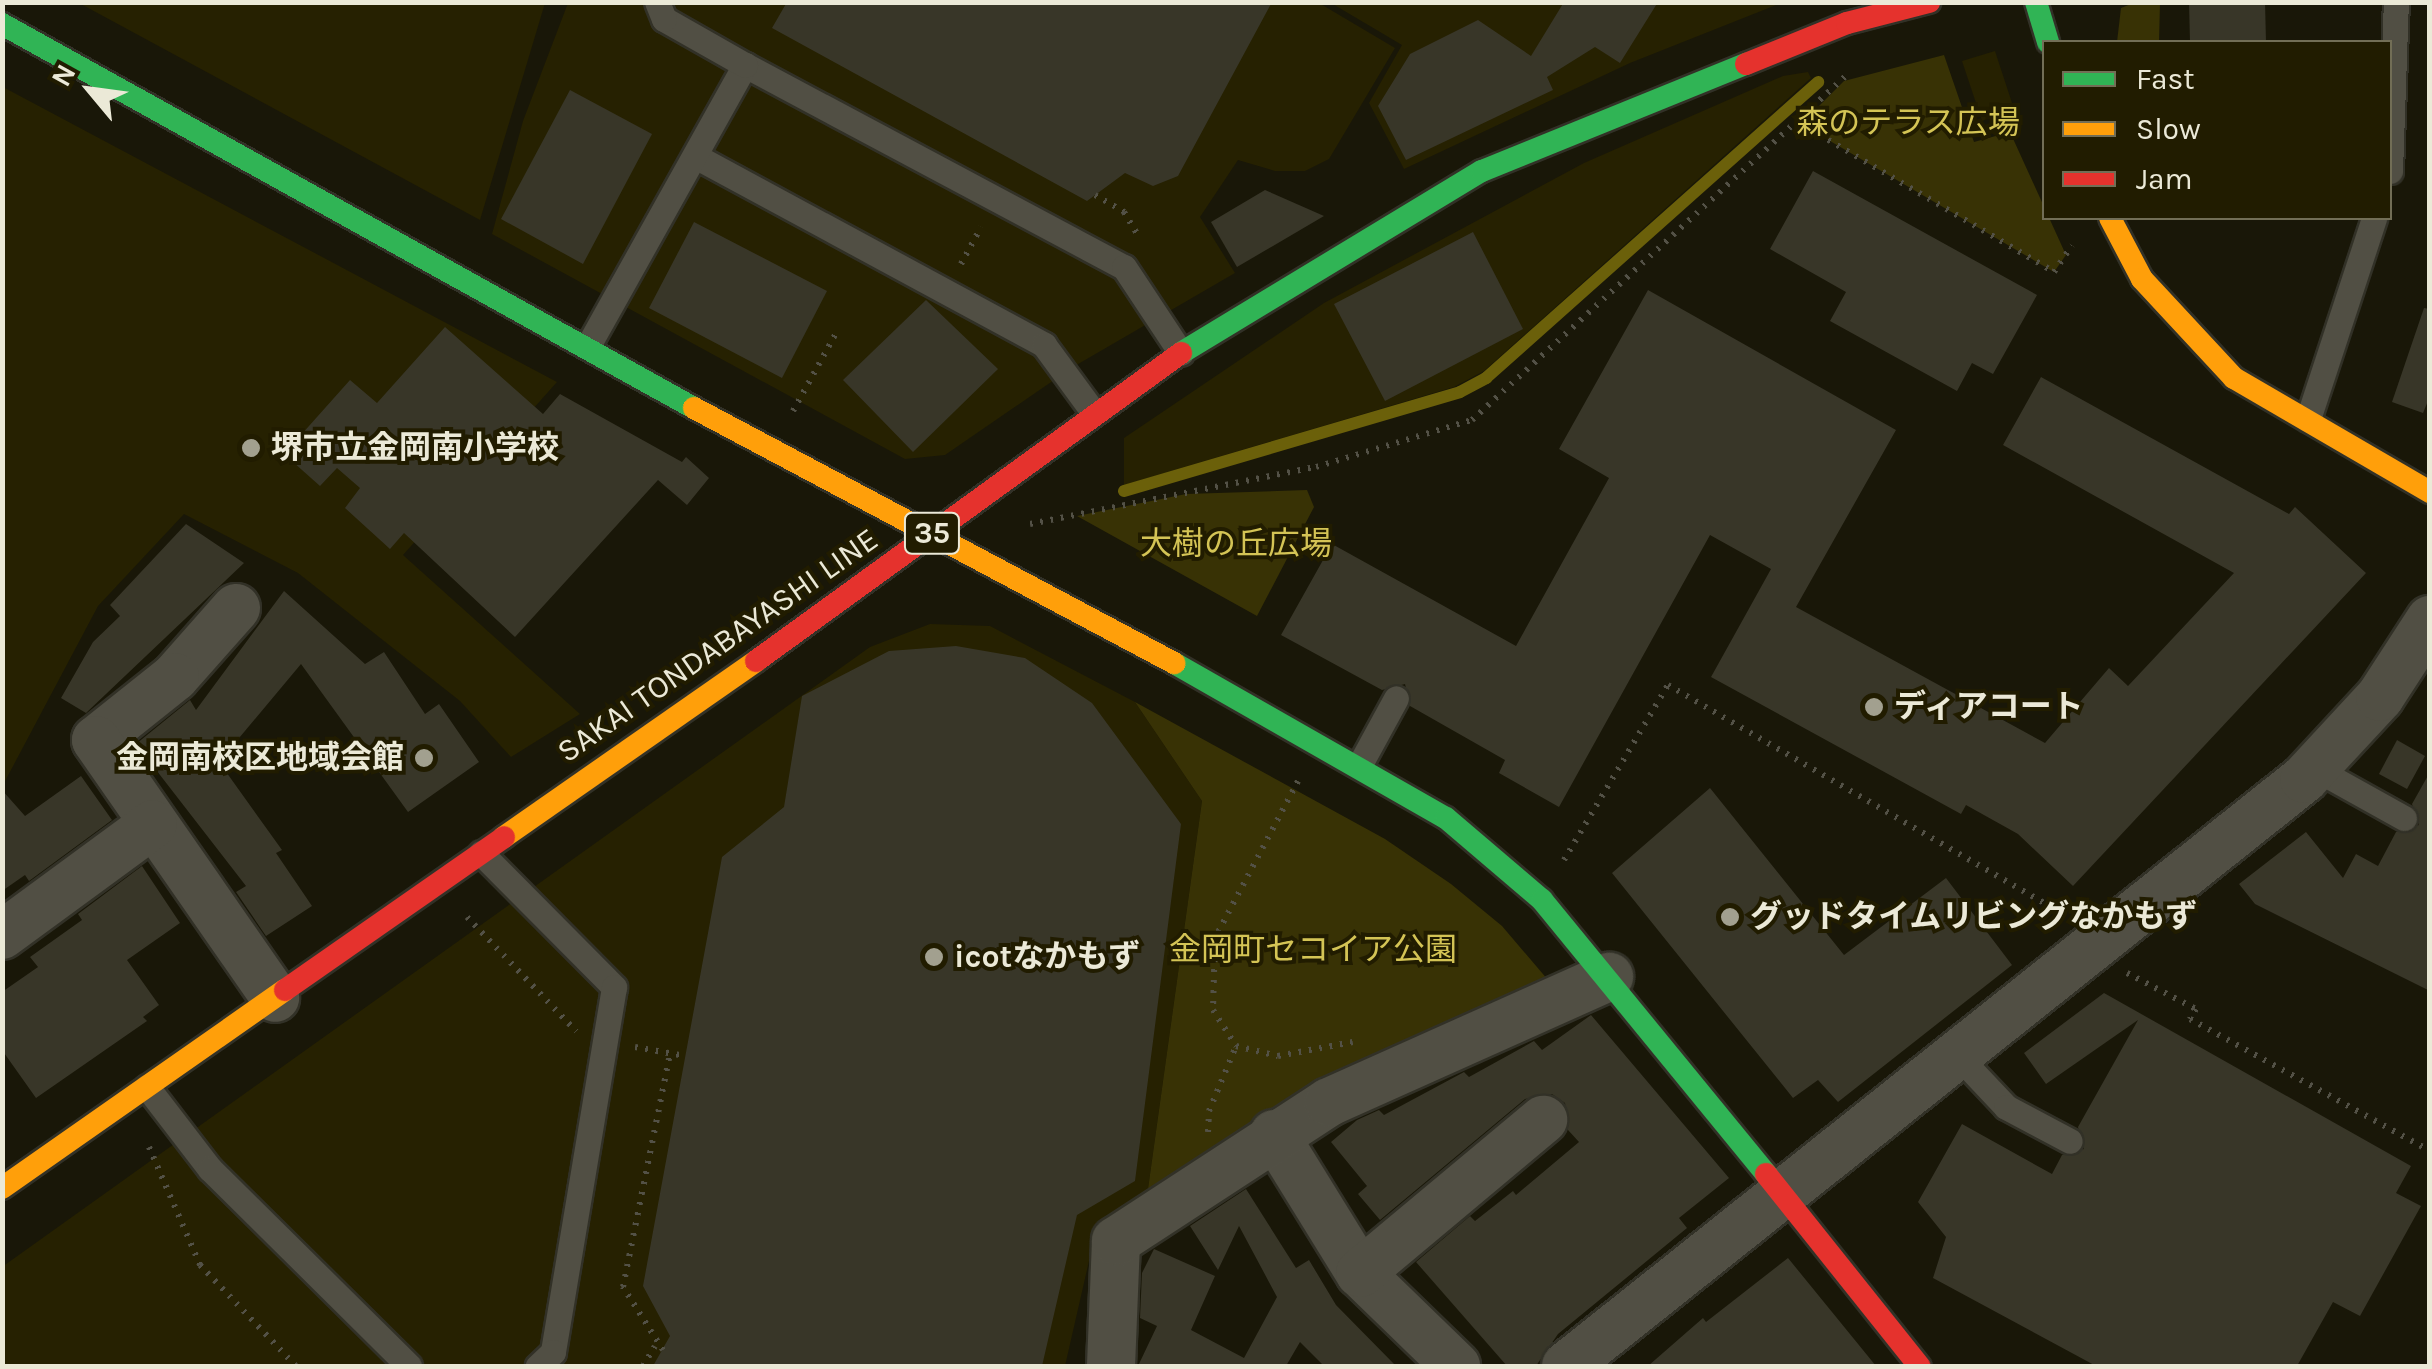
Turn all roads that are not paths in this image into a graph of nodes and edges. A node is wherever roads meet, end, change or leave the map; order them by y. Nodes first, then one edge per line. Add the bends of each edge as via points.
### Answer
1 (657, 2) edge
2 (1929, 2) edge
3 (2036, 2) edge
4 (2396, 2) edge
5 (2, 24) edge
6 (2047, 40) edge
7 (745, 65) junction
8 (2392, 114) edge
9 (695, 156) junction
10 (2111, 220) edge
11 (2373, 220) edge
12 (589, 344) junction
13 (1181, 353) junction
14 (1094, 413) junction
15 (2308, 420) junction
16 (2430, 492) edge
17 (927, 537) junction
18 (236, 608) dead end
19 (2430, 620) edge
20 (1396, 698) dead end
21 (1359, 766) junction
22 (2314, 768) junction
23 (2404, 818) dead end
24 (154, 824) junction
25 (481, 853) junction
26 (2, 935) edge
27 (1609, 977) junction
28 (275, 998) junction
29 (1958, 1056) junction
30 (146, 1088) junction
31 (1543, 1120) dead end
32 (1274, 1134) junction
33 (2070, 1141) dead end
34 (2, 1188) edge
35 (1779, 1193) junction
36 (1360, 1273) junction
37 (409, 1366) edge
38 (538, 1366) edge
39 (1111, 1366) edge
40 (1456, 1366) edge
41 (1566, 1366) edge
42 (1919, 1366) edge

1 - 7 lane via 664,19
2 - 13 street, SAKAI TONDABAYASHI LINE / 35 via 1847,23 1482,172
3 - 6 street
4 - 8 lane
5 - 12 street
7 - 9 lane
7 - 13 lane via 1124,266
9 - 12 lane
9 - 14 lane via 1044,344
10 - 15 street via 2142,279 2234,378
11 - 15 lane
12 - 17 street
13 - 14 street, SAKAI TONDABAYASHI LINE / 35
14 - 17 street, SAKAI TONDABAYASHI LINE / 35
15 - 16 street
17 - 21 street via 1245,699
17 - 25 street, SAKAI TONDABAYASHI LINE / 35
18 - 24 street via 175,677 96,740
19 - 22 street via 2380,697
20 - 21 lane
21 - 27 street via 1446,818 1542,900
22 - 23 lane
22 - 29 street via 2084,938
24 - 26 street
24 - 28 street
25 - 28 street, SAKAI TONDABAYASHI LINE / 35
25 - 38 lane via 614,987 553,1352
27 - 32 street via 1398,1070
27 - 35 street
28 - 30 street, SAKAI TONDABAYASHI LINE / 35
29 - 33 lane via 2006,1107
29 - 35 street
30 - 34 street, SAKAI TONDABAYASHI LINE / 35
30 - 37 lane via 210,1169
31 - 36 street
32 - 36 street
32 - 39 street via 1116,1241
35 - 41 street
35 - 42 street
36 - 40 street

